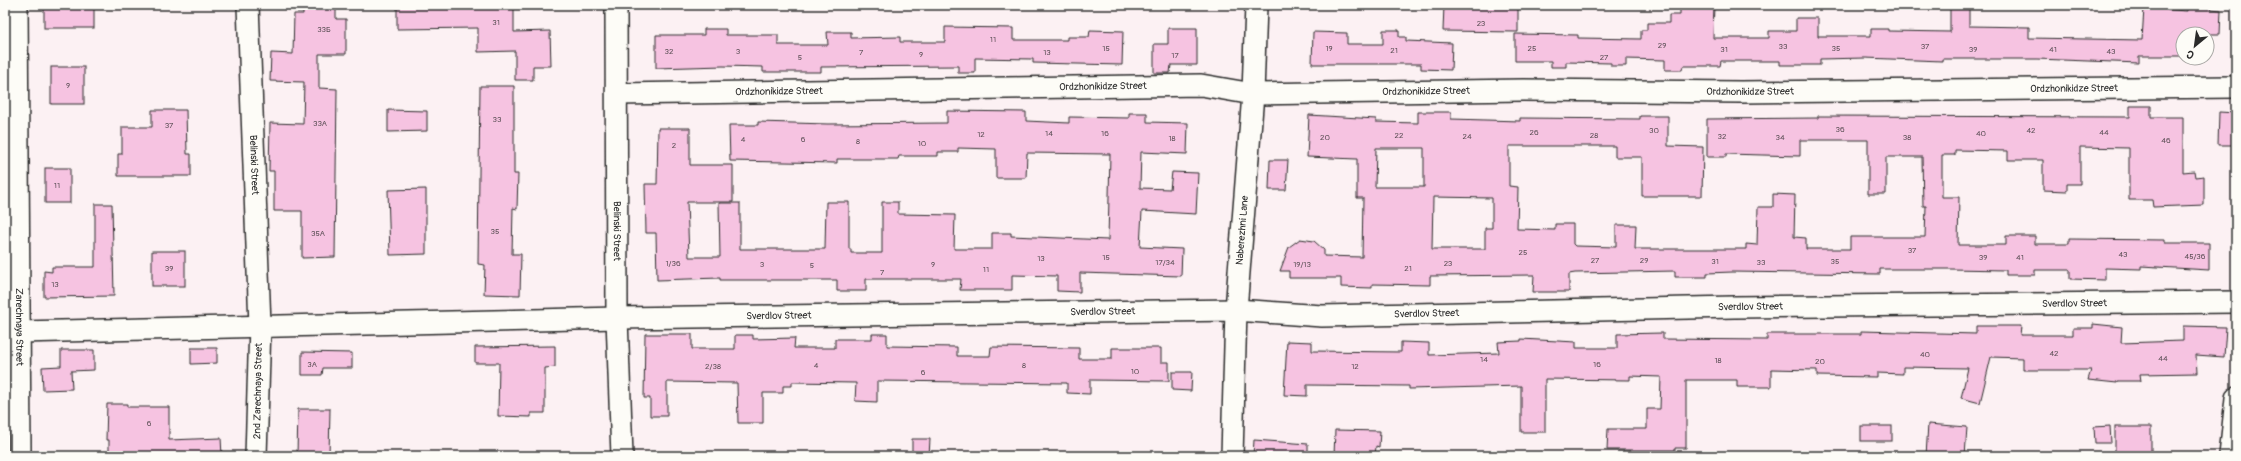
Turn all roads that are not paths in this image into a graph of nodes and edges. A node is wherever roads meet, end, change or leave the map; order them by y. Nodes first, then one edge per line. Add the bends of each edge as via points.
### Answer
1 (17, 5) edge
2 (248, 5) edge
3 (616, 5) edge
4 (1256, 5) edge
5 (2236, 87) edge
6 (617, 94) junction
7 (1253, 94) junction
8 (2236, 302) edge
9 (1236, 310) junction
10 (617, 318) junction
11 (260, 325) junction
12 (20, 332) junction
13 (12, 358) edge
14 (2236, 398) edge
15 (20, 456) edge
16 (256, 456) edge
17 (622, 456) edge
18 (1232, 456) edge
19 (2230, 456) edge

1 - 12 street, Zarechnaya Street
2 - 11 street, Belinski Street
3 - 6 street, Belinski Street
4 - 7 street, Naberezhni Lane
5 - 7 street, Ordzhonikidze Street via 1740,92 1524,90
6 - 7 street, Ordzhonikidze Street via 1201,85
6 - 10 street, Belinski Street
7 - 9 street, Naberezhni Lane
8 - 9 street, Sverdlov Street via 1726,307 1322,316
9 - 10 street, Sverdlov Street
9 - 18 street, Naberezhni Lane
10 - 11 street, Sverdlov Street
10 - 17 street, Belinski Street
11 - 12 street, Sverdlov Street
11 - 16 street, 2nd Zarechnaya Street
12 - 13 street, Zarechnaya Street
13 - 15 street, Zarechnaya Street
14 - 19 street

